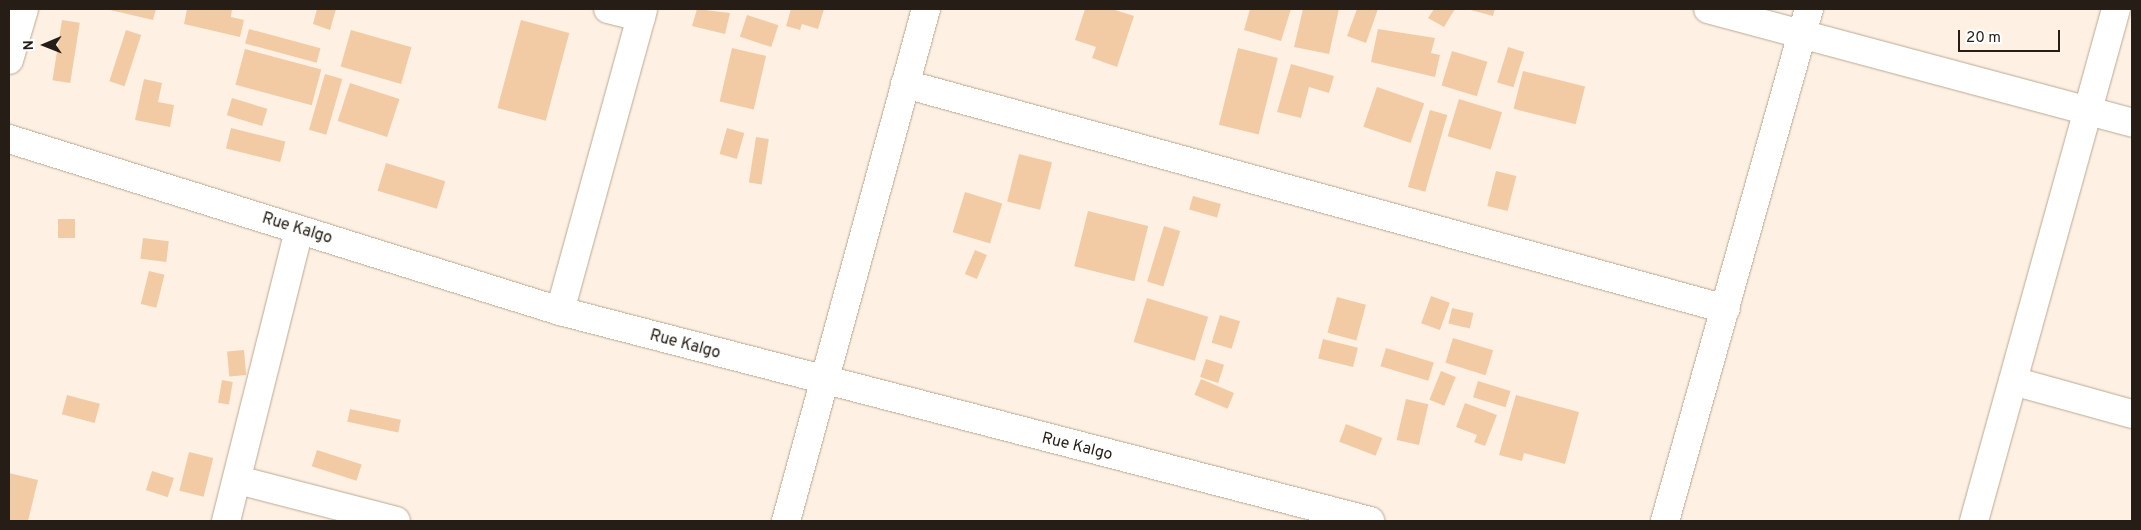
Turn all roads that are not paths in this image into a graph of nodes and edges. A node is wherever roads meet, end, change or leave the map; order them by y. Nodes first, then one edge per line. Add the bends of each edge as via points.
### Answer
1 (24, 9) edge
2 (608, 9) edge
3 (926, 9) edge
4 (1708, 9) edge
5 (2116, 9) edge
6 (642, 13) edge
7 (1806, 21) edge
8 (9, 60) edge
9 (905, 84) junction
10 (2088, 111) junction
11 (2132, 123) edge
12 (9, 139) edge
13 (299, 230) junction
14 (1726, 310) junction
15 (560, 312) junction
16 (2013, 381) junction
17 (826, 383) junction
18 (2132, 414) edge
19 (238, 480) junction
20 (226, 521) edge
21 (396, 521) edge
22 (786, 521) edge
23 (1370, 521) edge
24 (1664, 521) edge
25 (1974, 521) edge

1 - 8 street
2 - 6 street
3 - 9 street
4 - 7 street
5 - 10 street
6 - 15 street
7 - 10 street
7 - 14 street
9 - 14 street
9 - 17 street
10 - 11 street
10 - 16 street
12 - 13 street, Rue Kalgo
13 - 15 street, Rue Kalgo
13 - 19 street
14 - 24 street
15 - 17 street, Rue Kalgo
16 - 18 street
16 - 25 street
17 - 22 street
17 - 23 street, Rue Kalgo
19 - 20 street
19 - 21 street

